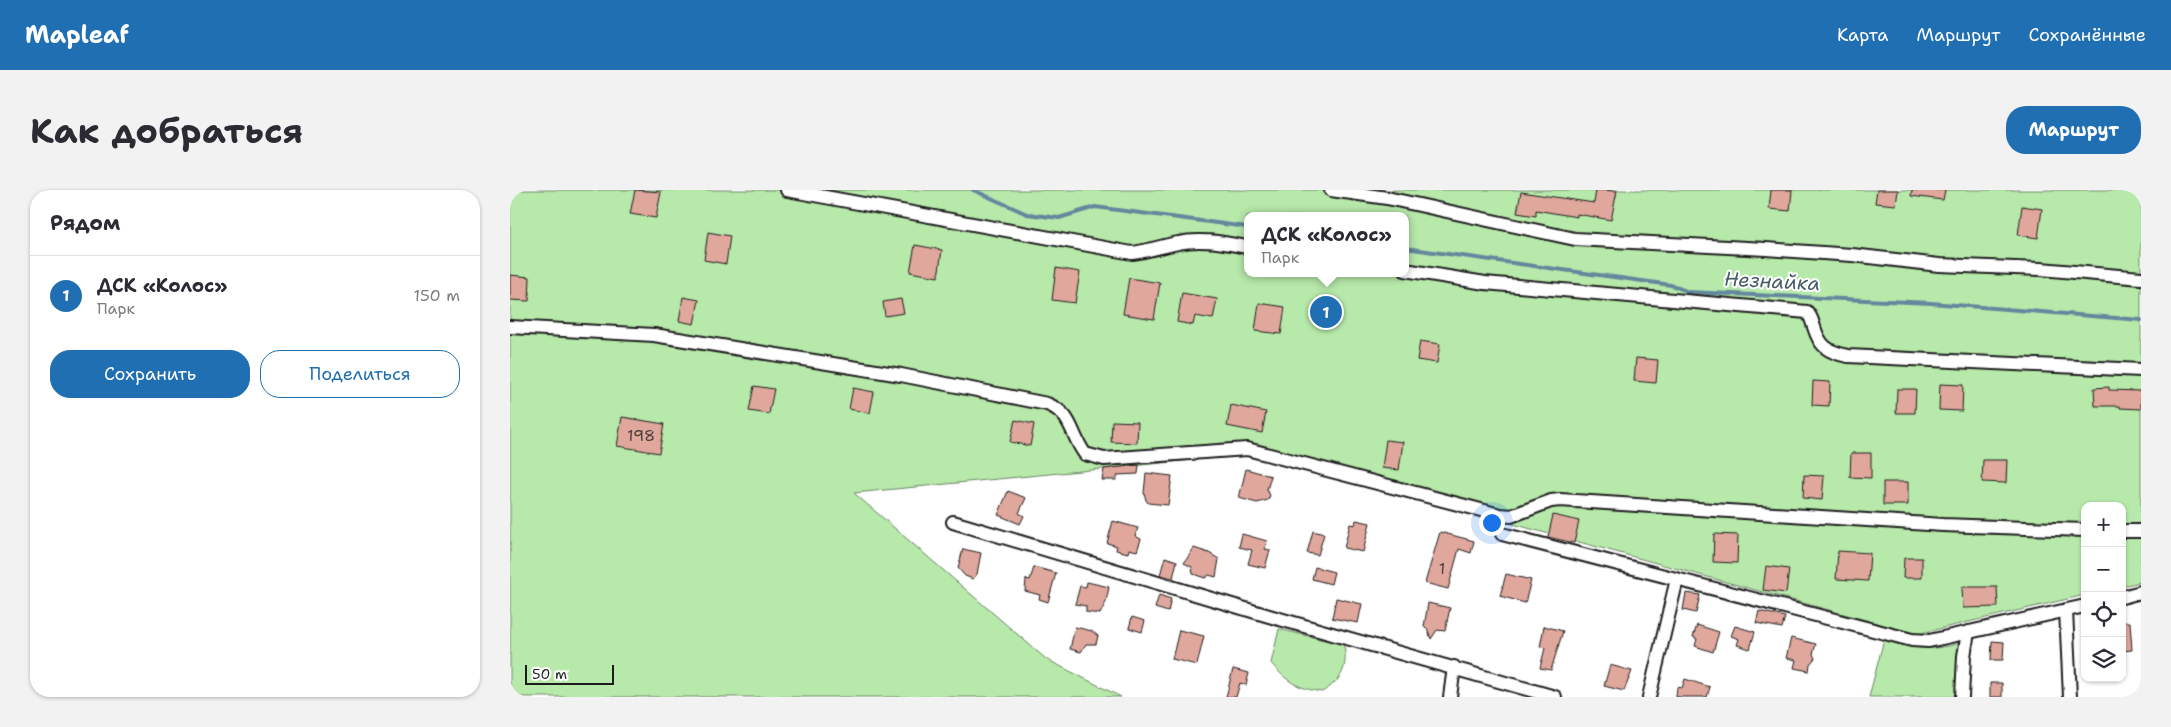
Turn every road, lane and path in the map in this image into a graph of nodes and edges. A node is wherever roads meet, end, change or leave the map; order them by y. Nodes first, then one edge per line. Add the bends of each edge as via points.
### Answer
1 (787, 190) edge
2 (1331, 190) edge
3 (1244, 247) edge
4 (1409, 271) edge
5 (2141, 278) edge
6 (510, 327) edge
7 (2141, 370) edge
8 (953, 522) dead end
9 (2081, 530) edge
10 (2126, 531) edge
11 (2141, 531) edge
12 (1502, 534) dead end
13 (1677, 579) junction
14 (2141, 592) edge
15 (2126, 596) edge
16 (2081, 607) edge
17 (2066, 610) junction
18 (1968, 632) junction
19 (1454, 667) junction
20 (1450, 697) edge
21 (1555, 697) edge
22 (1649, 697) edge
23 (1962, 697) edge
24 (2070, 697) edge

1 - 3 street via 1132,253 1207,241
2 - 5 street via 1387,198 1575,239 1852,255 1939,265 2041,269
4 - 7 street via 1485,282 1807,312 1823,346 1832,353 1848,356
6 - 9 street via 654,335 901,375 1047,404 1065,414 1085,454 1093,457 1104,459 1247,449 1506,516 1560,500 1943,525
8 - 19 street
10 - 11 street
12 - 13 street
13 - 18 street via 1912,640 1929,641
13 - 22 street
14 - 15 street
16 - 17 street
17 - 18 street
17 - 24 street
18 - 23 street
19 - 20 street
19 - 21 street

